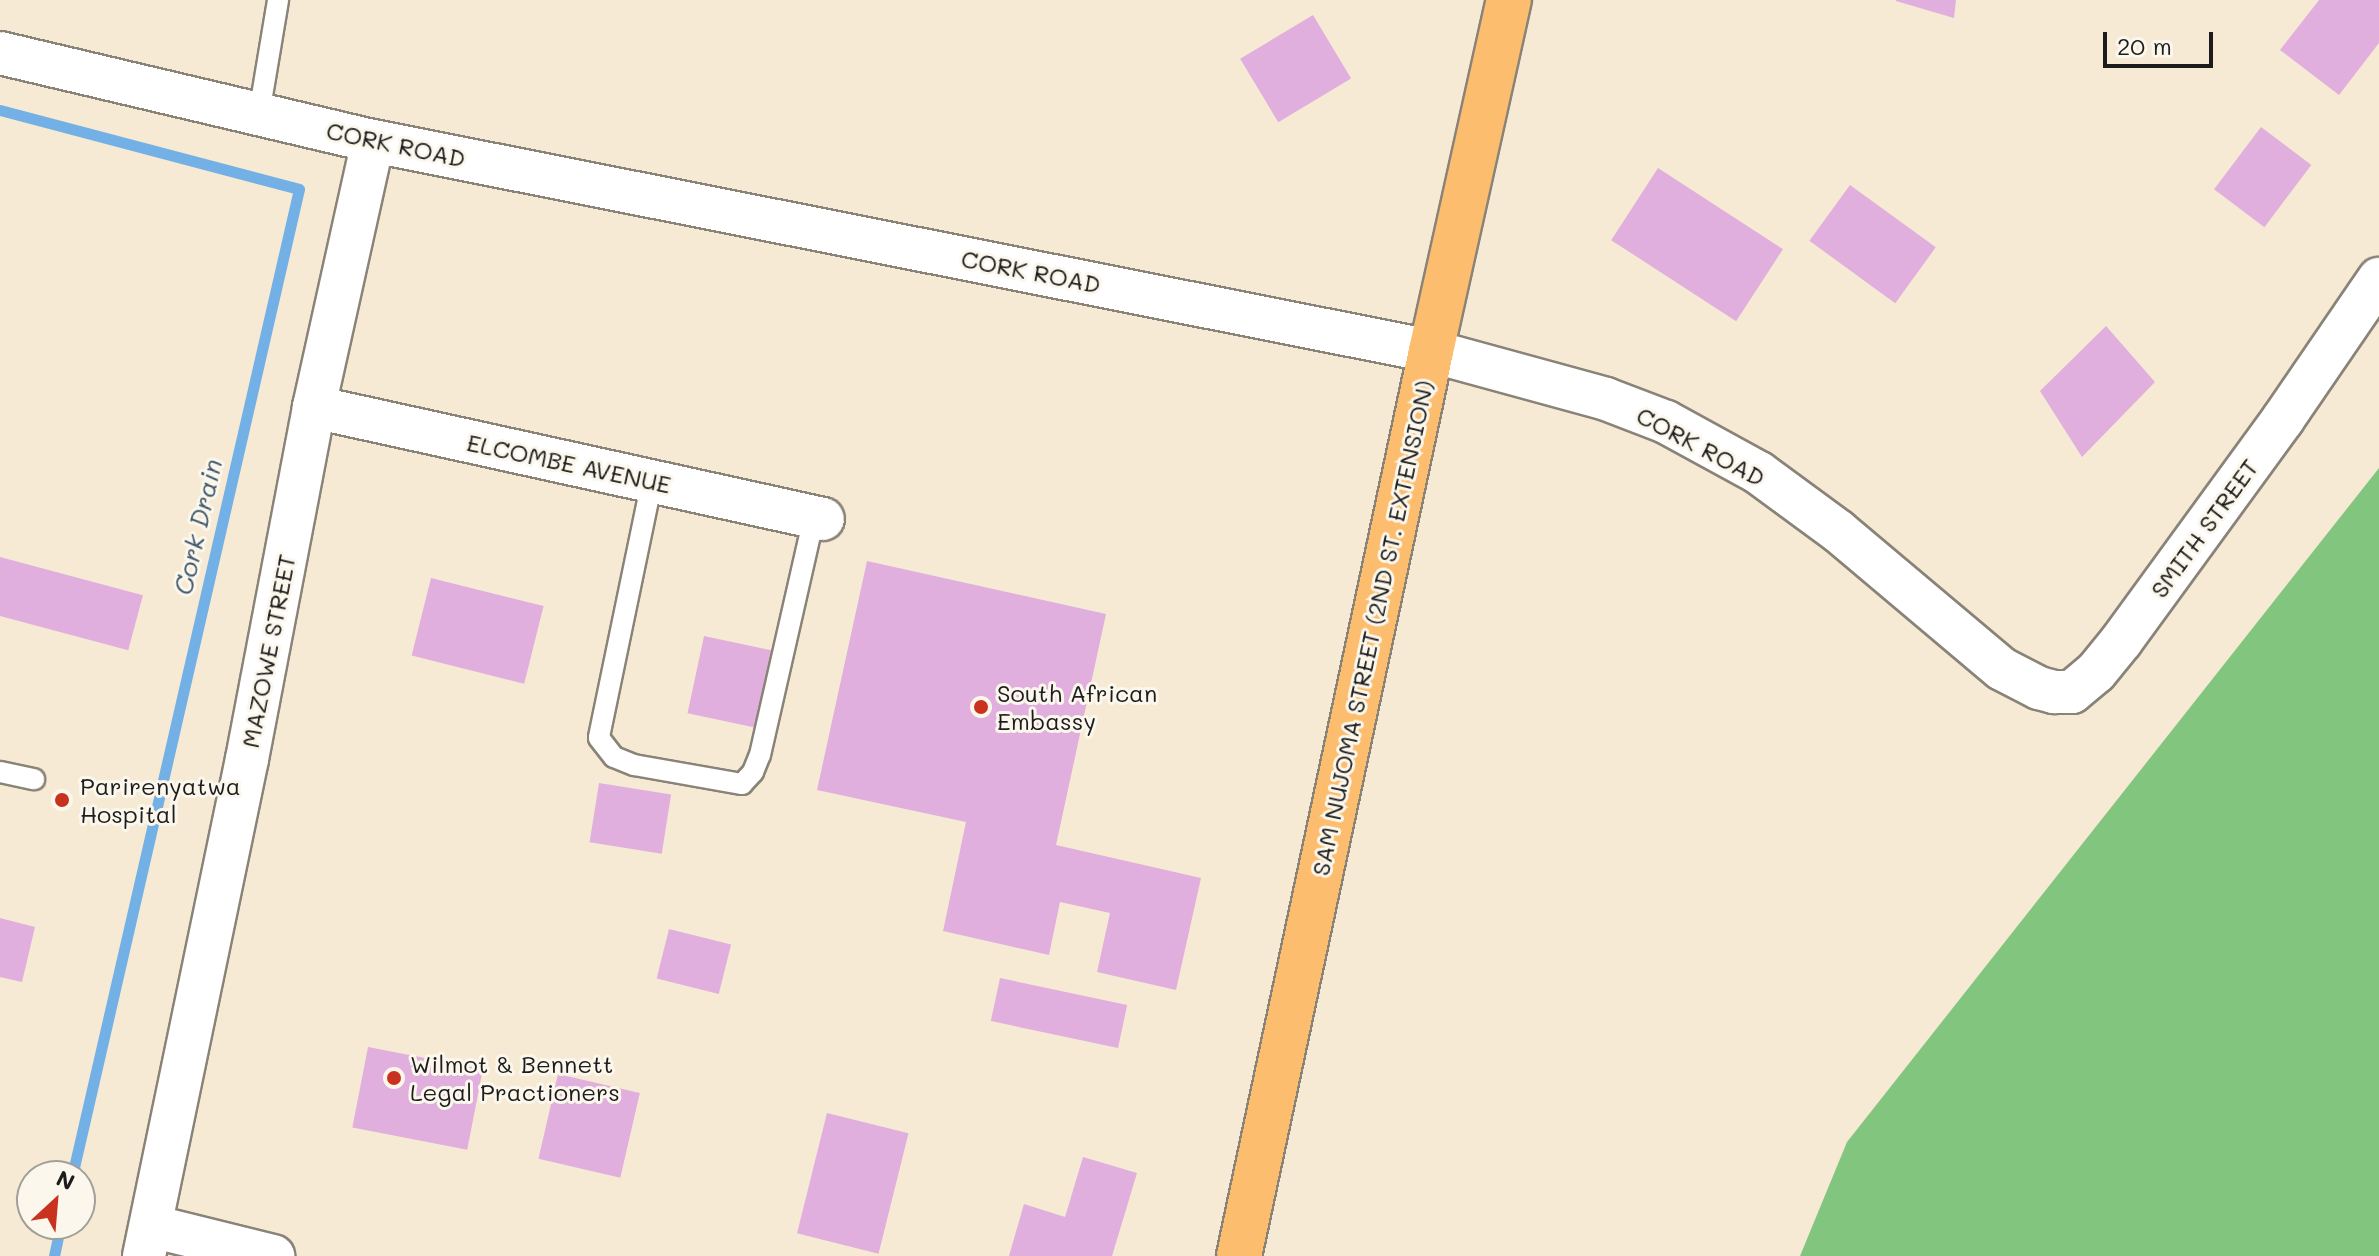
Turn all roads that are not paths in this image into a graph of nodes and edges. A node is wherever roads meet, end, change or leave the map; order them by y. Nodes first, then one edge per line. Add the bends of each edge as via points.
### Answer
1 (278, 0) edge
2 (1509, 0) edge
3 (0, 53) edge
4 (259, 114) junction
5 (373, 141) junction
6 (2379, 279) edge
7 (1431, 351) junction
8 (314, 407) junction
9 (652, 481) junction
10 (819, 518) joint
11 (1987, 658) joint
12 (0, 772) edge
13 (34, 779) dead end
14 (147, 1241) edge
15 (273, 1256) edge
16 (1239, 1256) edge

1 - 4 lane
2 - 7 highway, SAM NUJOMA STREET (2ND ST. EXTENSION)
3 - 4 street, CORK ROAD
4 - 5 street, CORK ROAD
5 - 7 street, CORK ROAD
5 - 8 street, MAZOWE STREET
6 - 11 street, SMITH STREET via 2096,672 2072,692 2054,692
7 - 11 street, CORK ROAD via 1606,399 1666,422 1759,473 1838,531
7 - 16 highway, SAM NUJOMA STREET (2ND ST. EXTENSION)
8 - 9 street, ELCOMBE AVENUE
8 - 14 street, MAZOWE STREET
9 - 10 street, ELCOMBE AVENUE
9 - 10 lane via 599,738 614,757 634,765 742,784 753,772
12 - 13 lane
14 - 15 street

